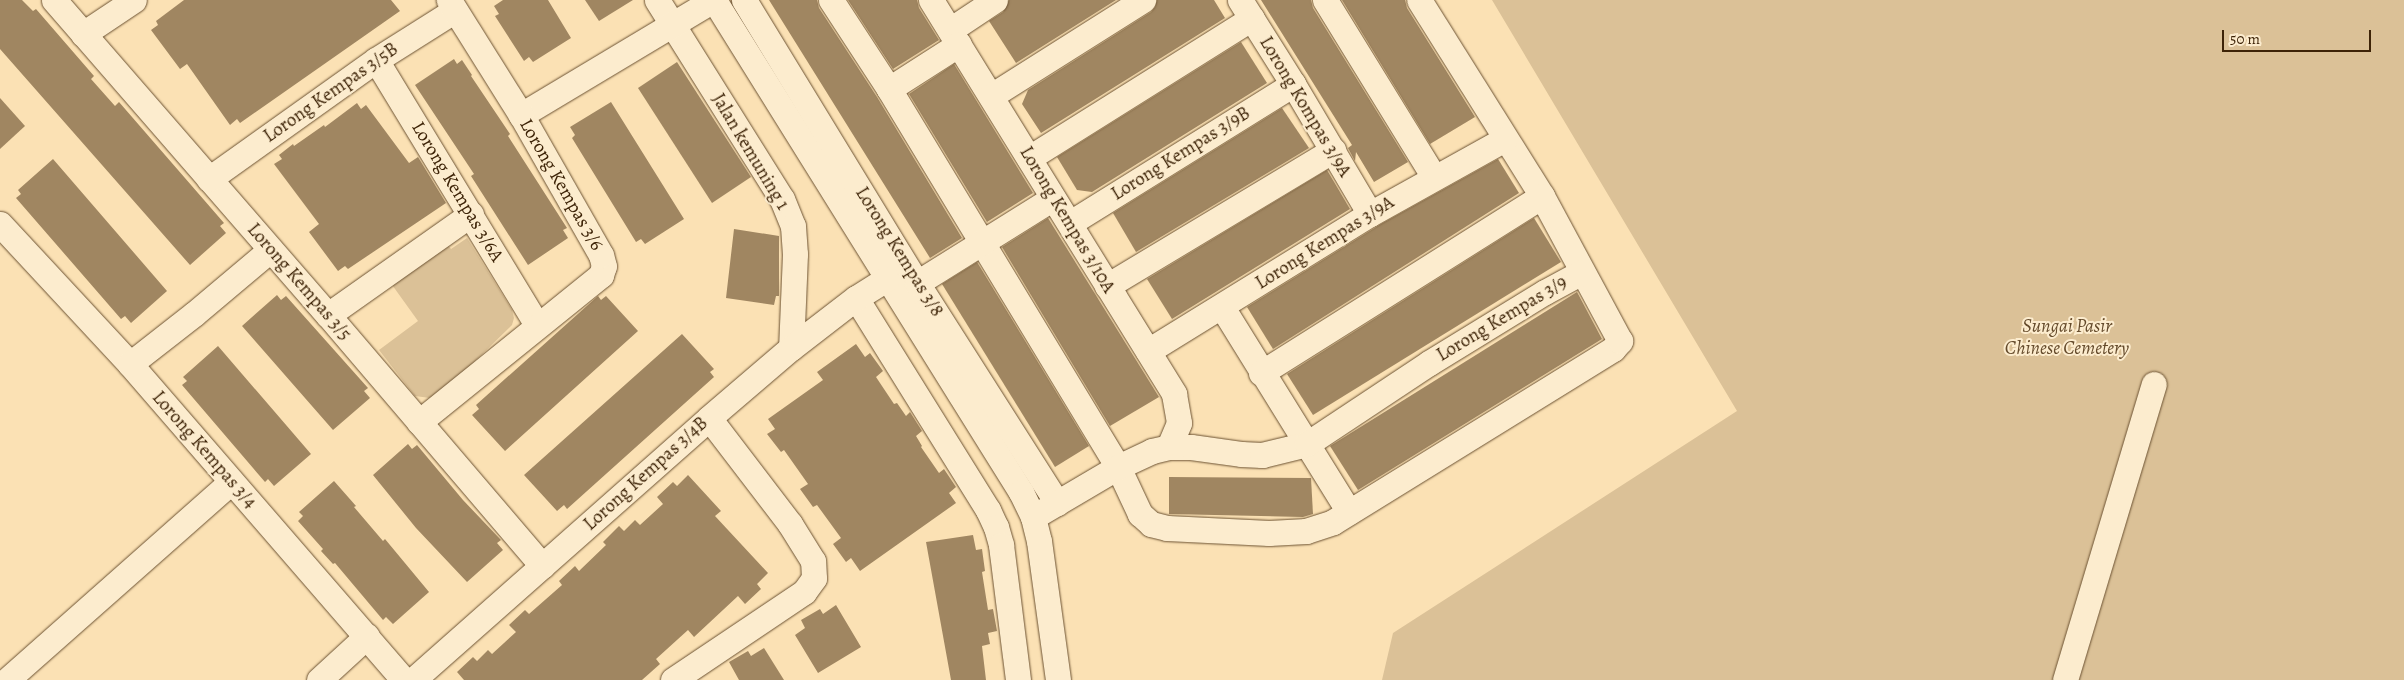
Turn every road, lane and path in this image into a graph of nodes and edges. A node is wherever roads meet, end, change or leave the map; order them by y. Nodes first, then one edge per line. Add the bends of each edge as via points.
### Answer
1 (54, 0) edge
2 (134, 0) edge
3 (657, 0) edge
4 (714, 0) edge
5 (744, 0) edge
6 (831, 0) edge
7 (931, 0) edge
8 (995, 0) edge
9 (1144, 0) edge
10 (1324, 0) edge
11 (1419, 0) edge
12 (452, 5) edge
13 (1246, 9) edge
14 (672, 25) junction
15 (83, 34) junction
16 (954, 37) junction
17 (376, 60) junction
18 (1293, 84) junction
19 (889, 89) junction
20 (991, 96) junction
21 (521, 115) junction
22 (1505, 139) junction
23 (1332, 150) junction
24 (1029, 158) junction
25 (1434, 177) junction
26 (209, 179) junction
27 (1542, 196) junction
28 (1054, 198) junction
29 (471, 214) junction
30 (1370, 214) junction
31 (1070, 223) junction
32 (0, 224) edge
33 (982, 243) junction
34 (270, 250) junction
35 (1582, 272) junction
36 (887, 279) junction
37 (917, 283) junction
38 (1106, 286) junction
39 (856, 298) junction
40 (1222, 307) junction
41 (328, 315) junction
42 (537, 325) junction
43 (791, 348) junction
44 (1148, 351) junction
45 (130, 364) junction
46 (1261, 373) junction
47 (2154, 384) dead end
48 (709, 418) junction
49 (419, 422) junction
50 (1307, 444) junction
51 (1180, 447) junction
52 (1118, 467) junction
53 (231, 482) junction
54 (1057, 503) junction
55 (1349, 512) junction
56 (1033, 517) junction
57 (542, 566) junction
58 (367, 636) junction
59 (7, 680) edge
60 (319, 680) edge
61 (404, 680) edge
62 (413, 680) edge
63 (673, 680) edge
64 (1018, 680) edge
65 (1058, 680) edge
66 (2065, 680) edge

1 - 15 street, Lorong Kempas 3/5
2 - 15 street
3 - 14 street, Jalan kemuning 1
4 - 14 street
4 - 36 street
5 - 37 street, Lorong Kempas 3/8
6 - 19 street
7 - 16 street, Lorong Kempas 3/10A
8 - 16 street
9 - 20 street
10 - 25 street
11 - 22 street, Lorong Kempas 3/9
12 - 17 street, Lorong Kempas 3/5B
12 - 21 street, Lorong Kempas 3/6
13 - 18 street, Lorong Kompas 3/9A
13 - 24 street
14 - 21 street
14 - 43 street, Jalan kemuning 1 via 782,200 794,226
15 - 26 street, Lorong Kempas 3/5
16 - 19 street
16 - 20 street, Lorong Kempas 3/10A
17 - 26 street, Lorong Kempas 3/5B
17 - 29 street, Lorong Kempas 3/6A
18 - 23 street, Lorong Kompas 3/9A
18 - 31 street, Lorong Kempas 3/9B
19 - 33 street
20 - 24 street, Lorong Kempas 3/10A
21 - 42 street, Lorong Kempas 3/6 via 604,261 601,275
22 - 25 street, Lorong Kempas 3/9A
22 - 27 street, Lorong Kempas 3/9
23 - 30 street, Lorong Kompas 3/9A
23 - 38 street
24 - 28 street, Lorong Kempas 3/10A
25 - 30 street, Lorong Kempas 3/9A
26 - 34 street, Lorong Kempas 3/5
27 - 35 street, Lorong Kempas 3/9
27 - 46 street
28 - 31 street, Lorong Kempas 3/10A
28 - 33 street
29 - 41 street
29 - 42 street, Lorong Kempas 3/6A
30 - 40 street, Lorong Kempas 3/9A
31 - 38 street, Lorong Kempas 3/10A
32 - 45 street, Lorong Kempas 3/4
33 - 37 street
33 - 52 street
34 - 41 street, Lorong Kempas 3/5
34 - 45 street
35 - 50 street, Lorong Kempas 3/9 via 1429,363
35 - 55 street via 1620,340 1613,349
36 - 39 street, Lorong Kempas 3/4B
36 - 56 street via 1021,492
37 - 54 street, Lorong Kempas 3/8
38 - 44 street, Lorong Kempas 3/10A
39 - 43 street, Lorong Kempas 3/4B
39 - 64 street via 996,527
40 - 44 street, Lorong Kempas 3/9A
40 - 46 street
41 - 49 street, Lorong Kempas 3/5
42 - 49 street, Lorong Kempas 3/6
43 - 48 street, Lorong Kempas 3/4B
44 - 51 street, Lorong Kempas 3/10A via 1174,394
45 - 53 street, Lorong Kempas 3/4
46 - 50 street
47 - 66 street
48 - 57 street, Lorong Kempas 3/4B
48 - 63 street via 790,524 812,561 814,578 804,592
49 - 57 street, Lorong Kempas 3/5
50 - 51 street, Lorong Kempas 3/9 via 1262,455
50 - 55 street
51 - 52 street via 1145,454
52 - 54 street
52 - 55 street via 1140,514 1151,524 1167,528 1269,533 1306,531 1333,522
53 - 58 street, Lorong Kempas 3/4
53 - 59 street
54 - 56 street
56 - 65 street
57 - 62 street, Lorong Kempas 3/4B
58 - 60 street
58 - 61 street, Lorong Kempas 3/4

